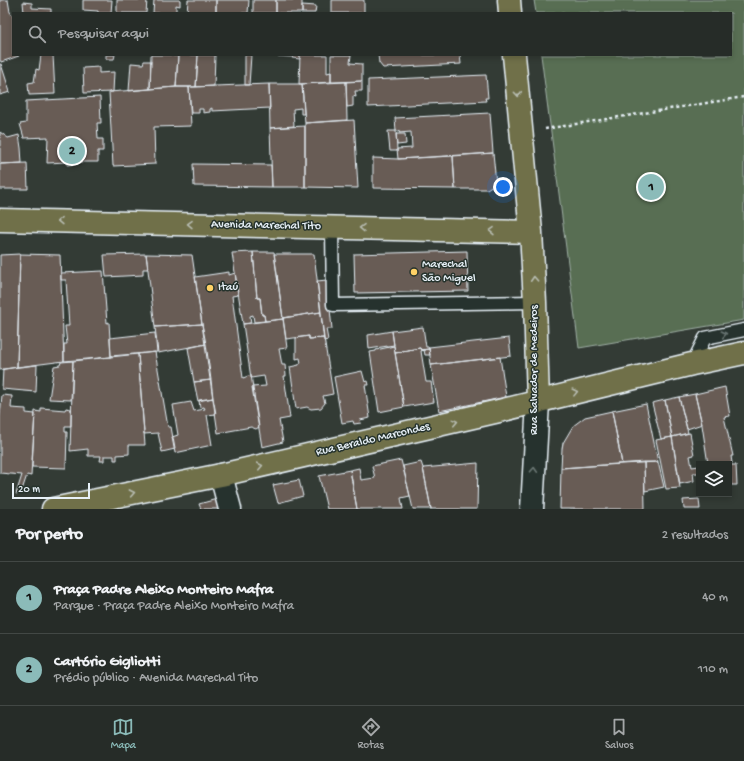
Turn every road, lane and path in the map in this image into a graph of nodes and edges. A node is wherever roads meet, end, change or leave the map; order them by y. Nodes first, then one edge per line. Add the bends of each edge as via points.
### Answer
1 (509, 0) edge
2 (510, 12) edge
3 (514, 56) edge
4 (744, 97) edge
5 (522, 133) junction
6 (0, 220) edge
7 (332, 227) junction
8 (531, 232) junction
9 (535, 302) junction
10 (744, 330) edge
11 (744, 353) edge
12 (692, 364) junction
13 (538, 402) junction
14 (221, 475) junction
15 (53, 509) edge
16 (230, 509) edge
17 (532, 509) edge

1 - 2 main road
3 -> 5 main road, Rua Salvador de Medeiros
4 - 5 path
5 - 8 main road, Rua Salvador de Medeiros
7 -> 6 main road, Avenida Marechal Tito
8 -> 7 main road, Avenida Marechal Tito
7 - 9 lane via 333,305
9 -> 8 main road, Rua Salvador de Medeiros
9 - 13 main road, Rua Salvador de Medeiros
12 -> 10 lane via 706,338
11 - 12 main road, Rua Beraldo Marcondes
13 -> 12 main road, Rua Beraldo Marcondes
14 -> 13 main road, Rua Beraldo Marcondes
17 -> 13 main road, Rua Salvador de Medeiros
15 -> 14 main road, Rua Beraldo Marcondes
14 - 16 main road

